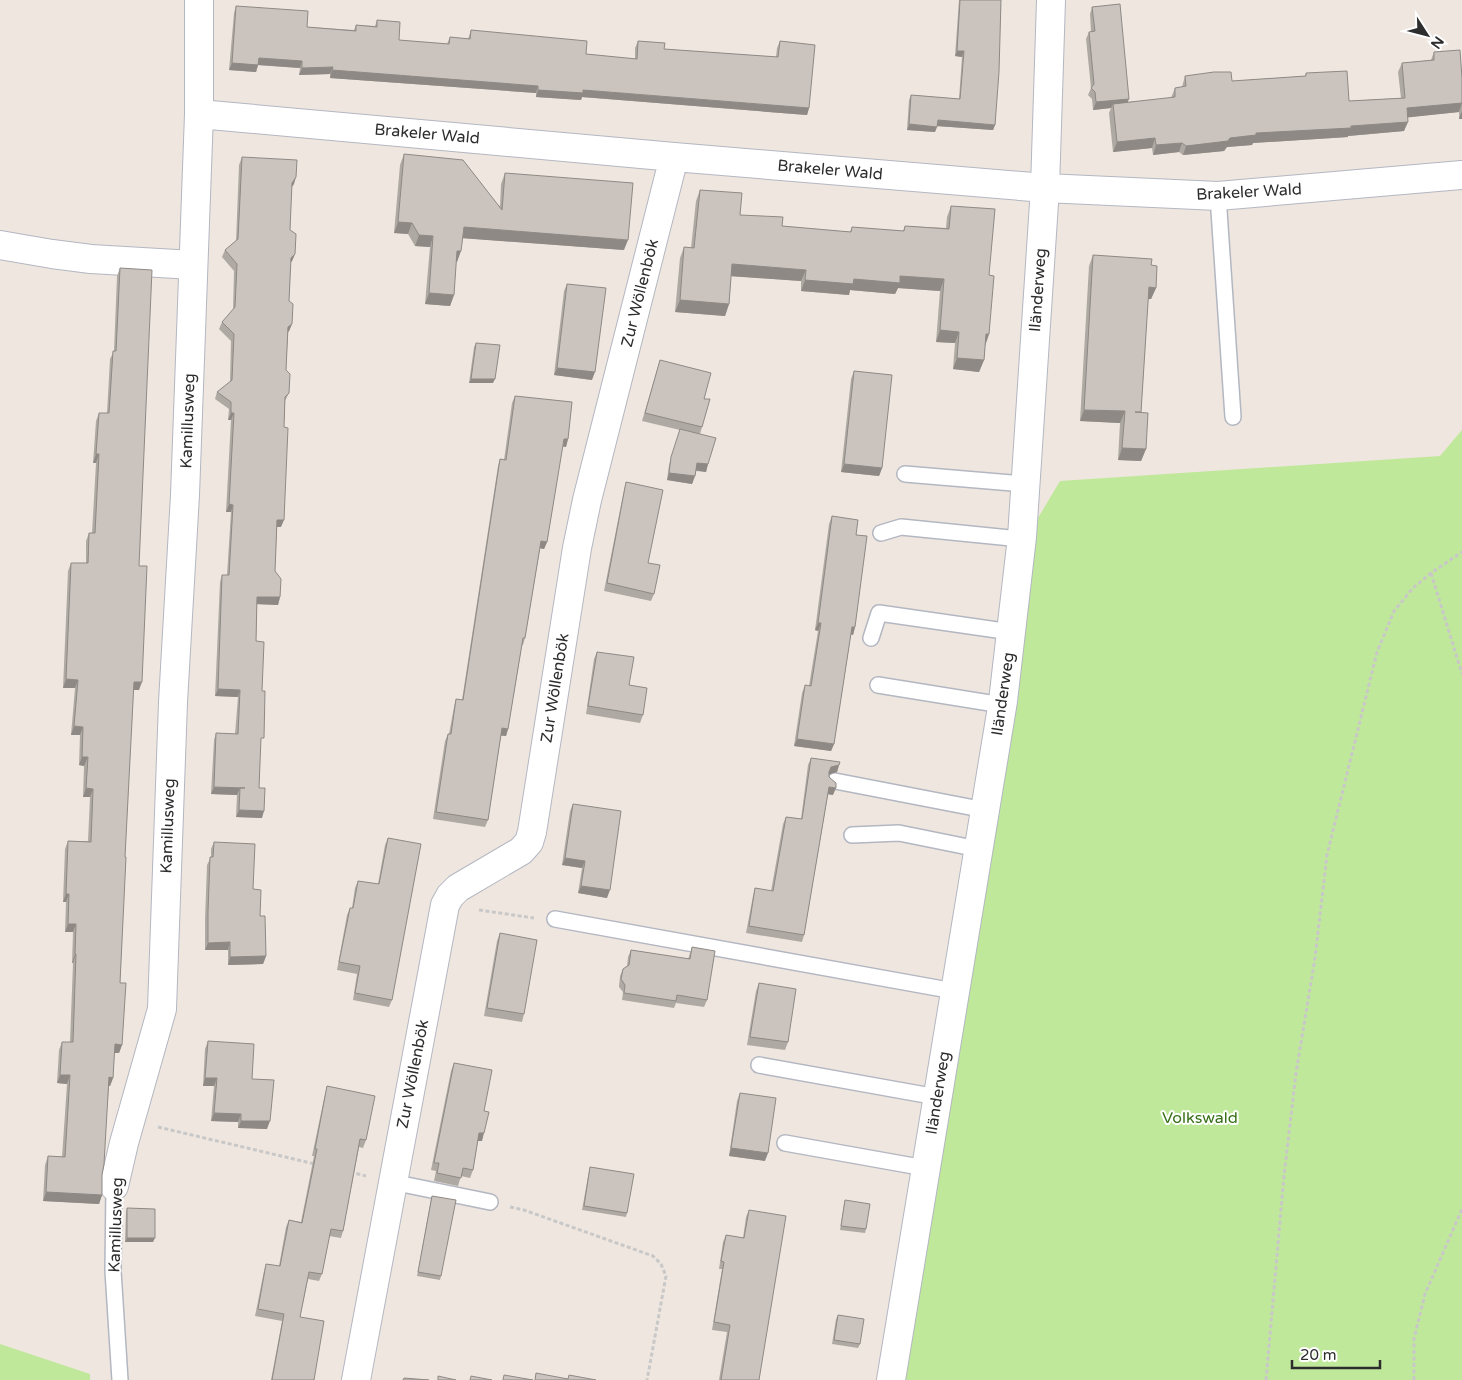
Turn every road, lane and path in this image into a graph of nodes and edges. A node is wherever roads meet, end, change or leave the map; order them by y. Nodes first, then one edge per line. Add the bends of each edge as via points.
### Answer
1 (198, 0) edge
2 (1051, 0) edge
3 (199, 114) junction
4 (674, 157) junction
5 (1462, 175) edge
6 (1045, 188) junction
7 (1218, 196) junction
8 (0, 245) edge
9 (193, 265) junction
10 (1233, 418) dead end
11 (905, 474) dead end
12 (1025, 484) junction
13 (881, 533) dead end
14 (1021, 539) junction
15 (1462, 552) edge
16 (1431, 573) junction
17 (1011, 632) junction
18 (871, 638) dead end
19 (1462, 674) edge
20 (878, 685) dead end
21 (1002, 705) junction
22 (835, 781) edge
23 (985, 810) junction
24 (852, 836) dead end
25 (978, 849) junction
26 (445, 905) junction
27 (555, 920) joint
28 (954, 991) junction
29 (759, 1065) dead end
30 (937, 1097) junction
31 (131, 1120) junction
32 (785, 1143) dead end
33 (325, 1166) edge
34 (926, 1168) junction
35 (344, 1171) edge
36 (392, 1182) junction
37 (114, 1186) joint
38 (490, 1202) joint
39 (1462, 1209) edge
40 (120, 1380) edge
41 (356, 1380) edge
42 (647, 1380) edge
43 (891, 1380) edge
44 (1266, 1380) edge
45 (1414, 1380) edge

1 - 3 street, Kamillusweg
2 - 6 street, Iländerweg
3 - 4 street, Brakeler Wald
3 - 9 street, Kamillusweg
4 - 6 street, Brakeler Wald
4 - 26 street, Zur Wöllenbök via 576,548 529,842 521,851 458,888
5 - 7 street, Brakeler Wald
6 - 7 street, Brakeler Wald
6 - 12 street, Iländerweg
7 - 10 lane
8 - 9 street via 91,259
9 - 31 street, Kamillusweg via 162,1009
11 - 12 lane
12 - 14 street, Iländerweg
13 - 14 lane via 901,527
14 - 17 street, Iländerweg
15 - 16 path
16 - 19 path
16 - 44 path via 1394,611 1377,652 1327,855 1284,1176
17 - 18 lane via 879,613
17 - 21 street, Iländerweg
20 - 21 lane
21 - 23 street, Iländerweg
22 - 23 lane
23 - 25 street, Iländerweg
24 - 25 lane via 899,833
25 - 28 street, Iländerweg
26 - 27 path
26 - 36 street, Zur Wöllenbök
27 - 28 lane
28 - 30 street, Iländerweg
29 - 30 lane
30 - 34 street, Iländerweg
31 - 33 path
31 - 37 street, Kamillusweg
32 - 34 lane
34 - 43 street, Iländerweg
35 - 36 path
36 - 38 lane
36 - 41 street, Zur Wöllenbök
37 - 40 lane, Kamillusweg via 113,1271
38 - 42 path via 524,1210 653,1256 661,1264 666,1276
39 - 45 path via 1425,1294 1414,1339

